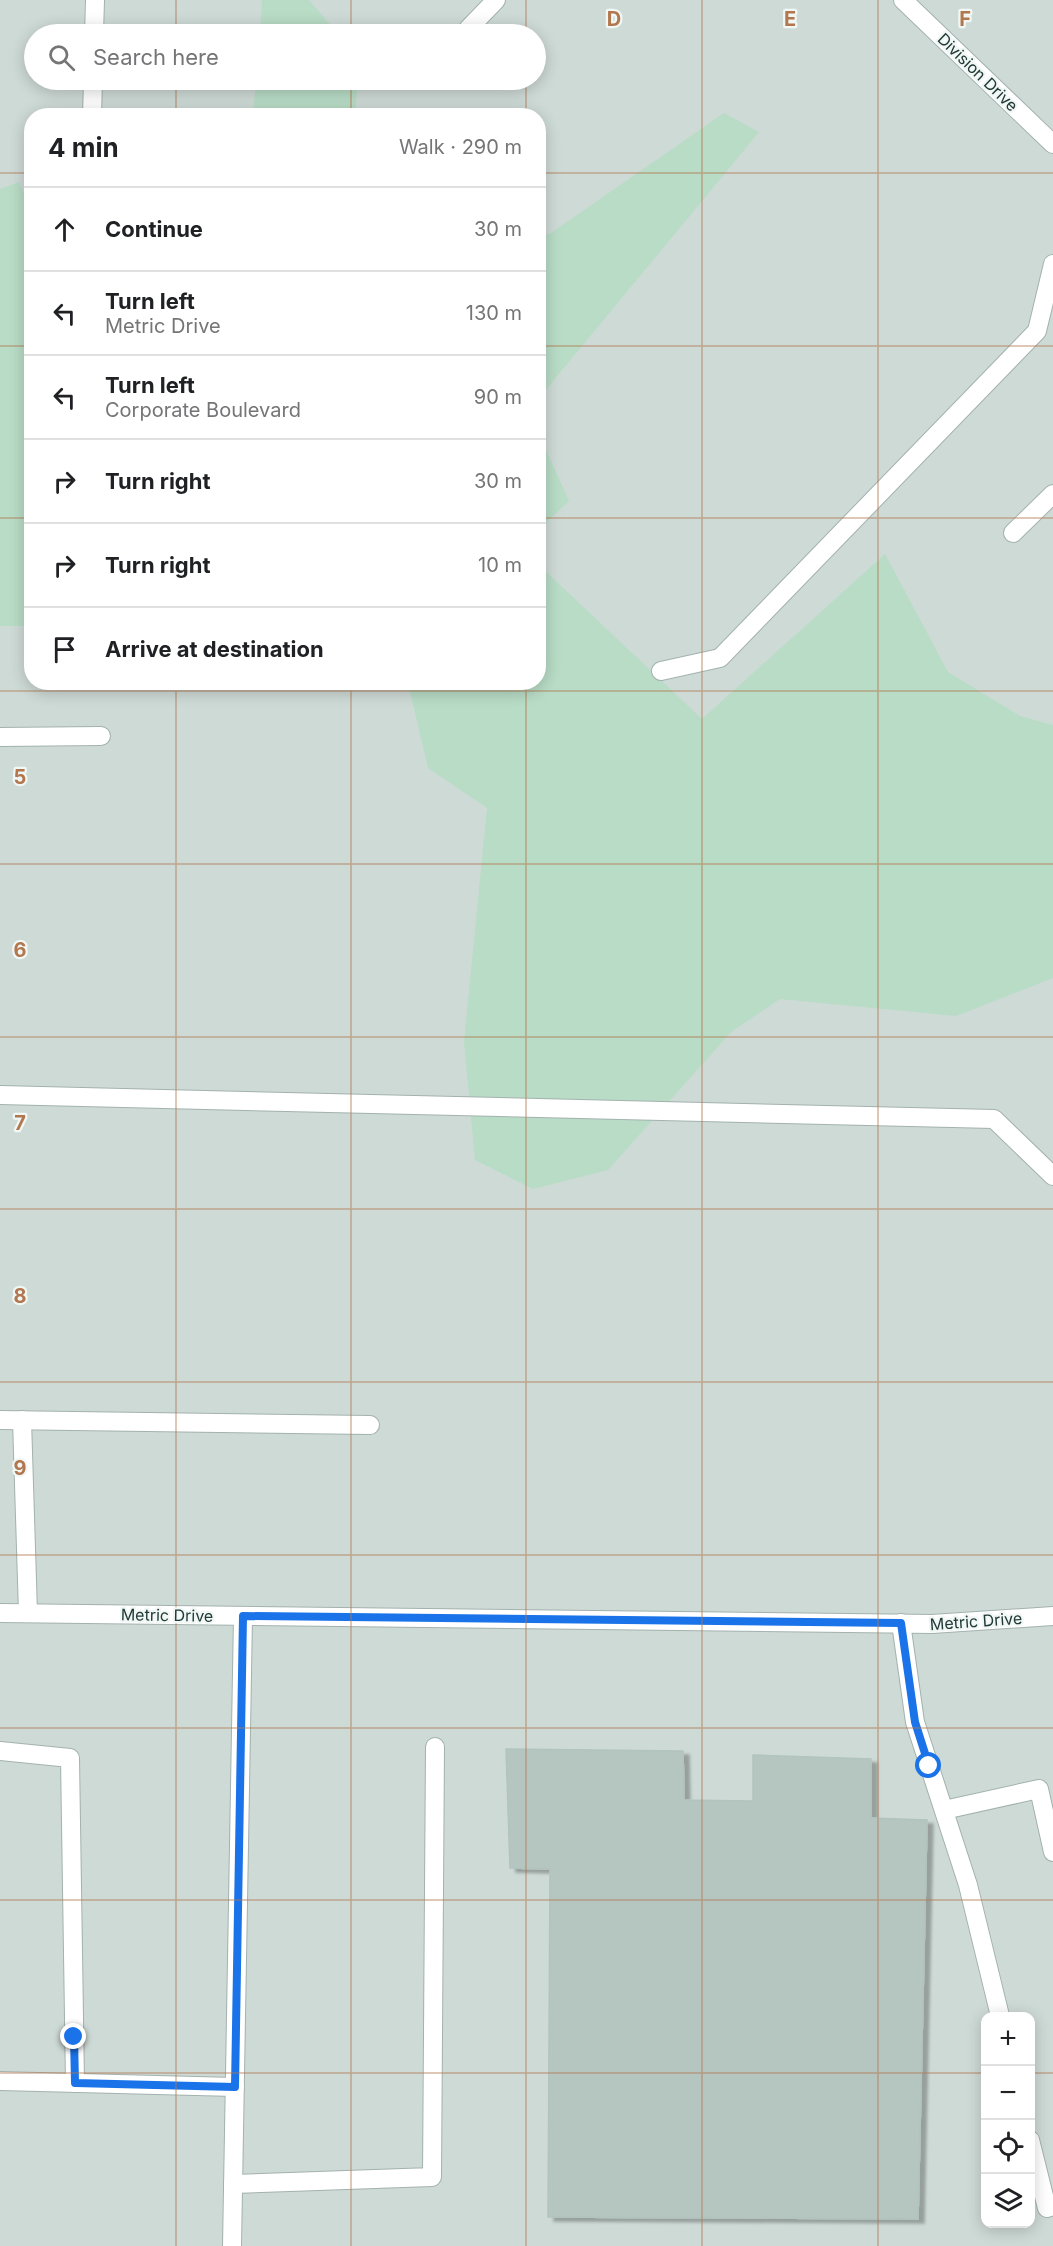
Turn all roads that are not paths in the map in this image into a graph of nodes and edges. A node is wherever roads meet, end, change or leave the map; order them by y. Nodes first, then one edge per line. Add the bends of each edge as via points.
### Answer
1 (95, 0) edge
2 (496, 0) edge
3 (903, 0) edge
4 (94, 24) edge
5 (473, 24) edge
6 (93, 90) edge
7 (92, 108) edge
8 (1052, 140) edge
9 (1053, 264) edge
10 (1053, 494) edge
11 (1013, 533) dead end
12 (661, 671) dead end
13 (101, 736) dead end
14 (0, 737) edge
15 (0, 1095) edge
16 (1053, 1176) edge
17 (0, 1420) edge
18 (22, 1420) junction
19 (370, 1425) dead end
20 (0, 1612) edge
21 (28, 1613) junction
22 (243, 1616) junction
23 (1053, 1616) edge
24 (901, 1623) junction
25 (435, 1747) dead end
26 (0, 1751) edge
27 (944, 1810) junction
28 (1053, 1852) edge
29 (999, 2012) edge
30 (0, 2081) edge
31 (75, 2083) junction
32 (235, 2087) junction
33 (1035, 2160) edge
34 (233, 2184) junction
35 (1053, 2206) edge
36 (232, 2246) edge

1 - 4 street
2 - 5 street
3 - 8 street, Division Drive
6 - 7 street
9 - 12 street via 1036,331 720,658
10 - 11 street
13 - 14 street
15 - 16 street via 994,1119
17 - 18 street
18 - 19 street
18 - 21 street
20 - 21 street, Metric Drive
21 - 22 street, Metric Drive
22 - 24 street, Metric Drive
22 - 32 street
23 - 24 street, Metric Drive
24 - 27 street via 915,1722
25 - 34 street via 432,2177
26 - 31 street via 70,1758
27 - 28 street via 1039,1789
27 - 29 street via 968,1885
30 - 31 street
31 - 32 street
32 - 34 street
33 - 35 street via 1047,2208
34 - 36 street

